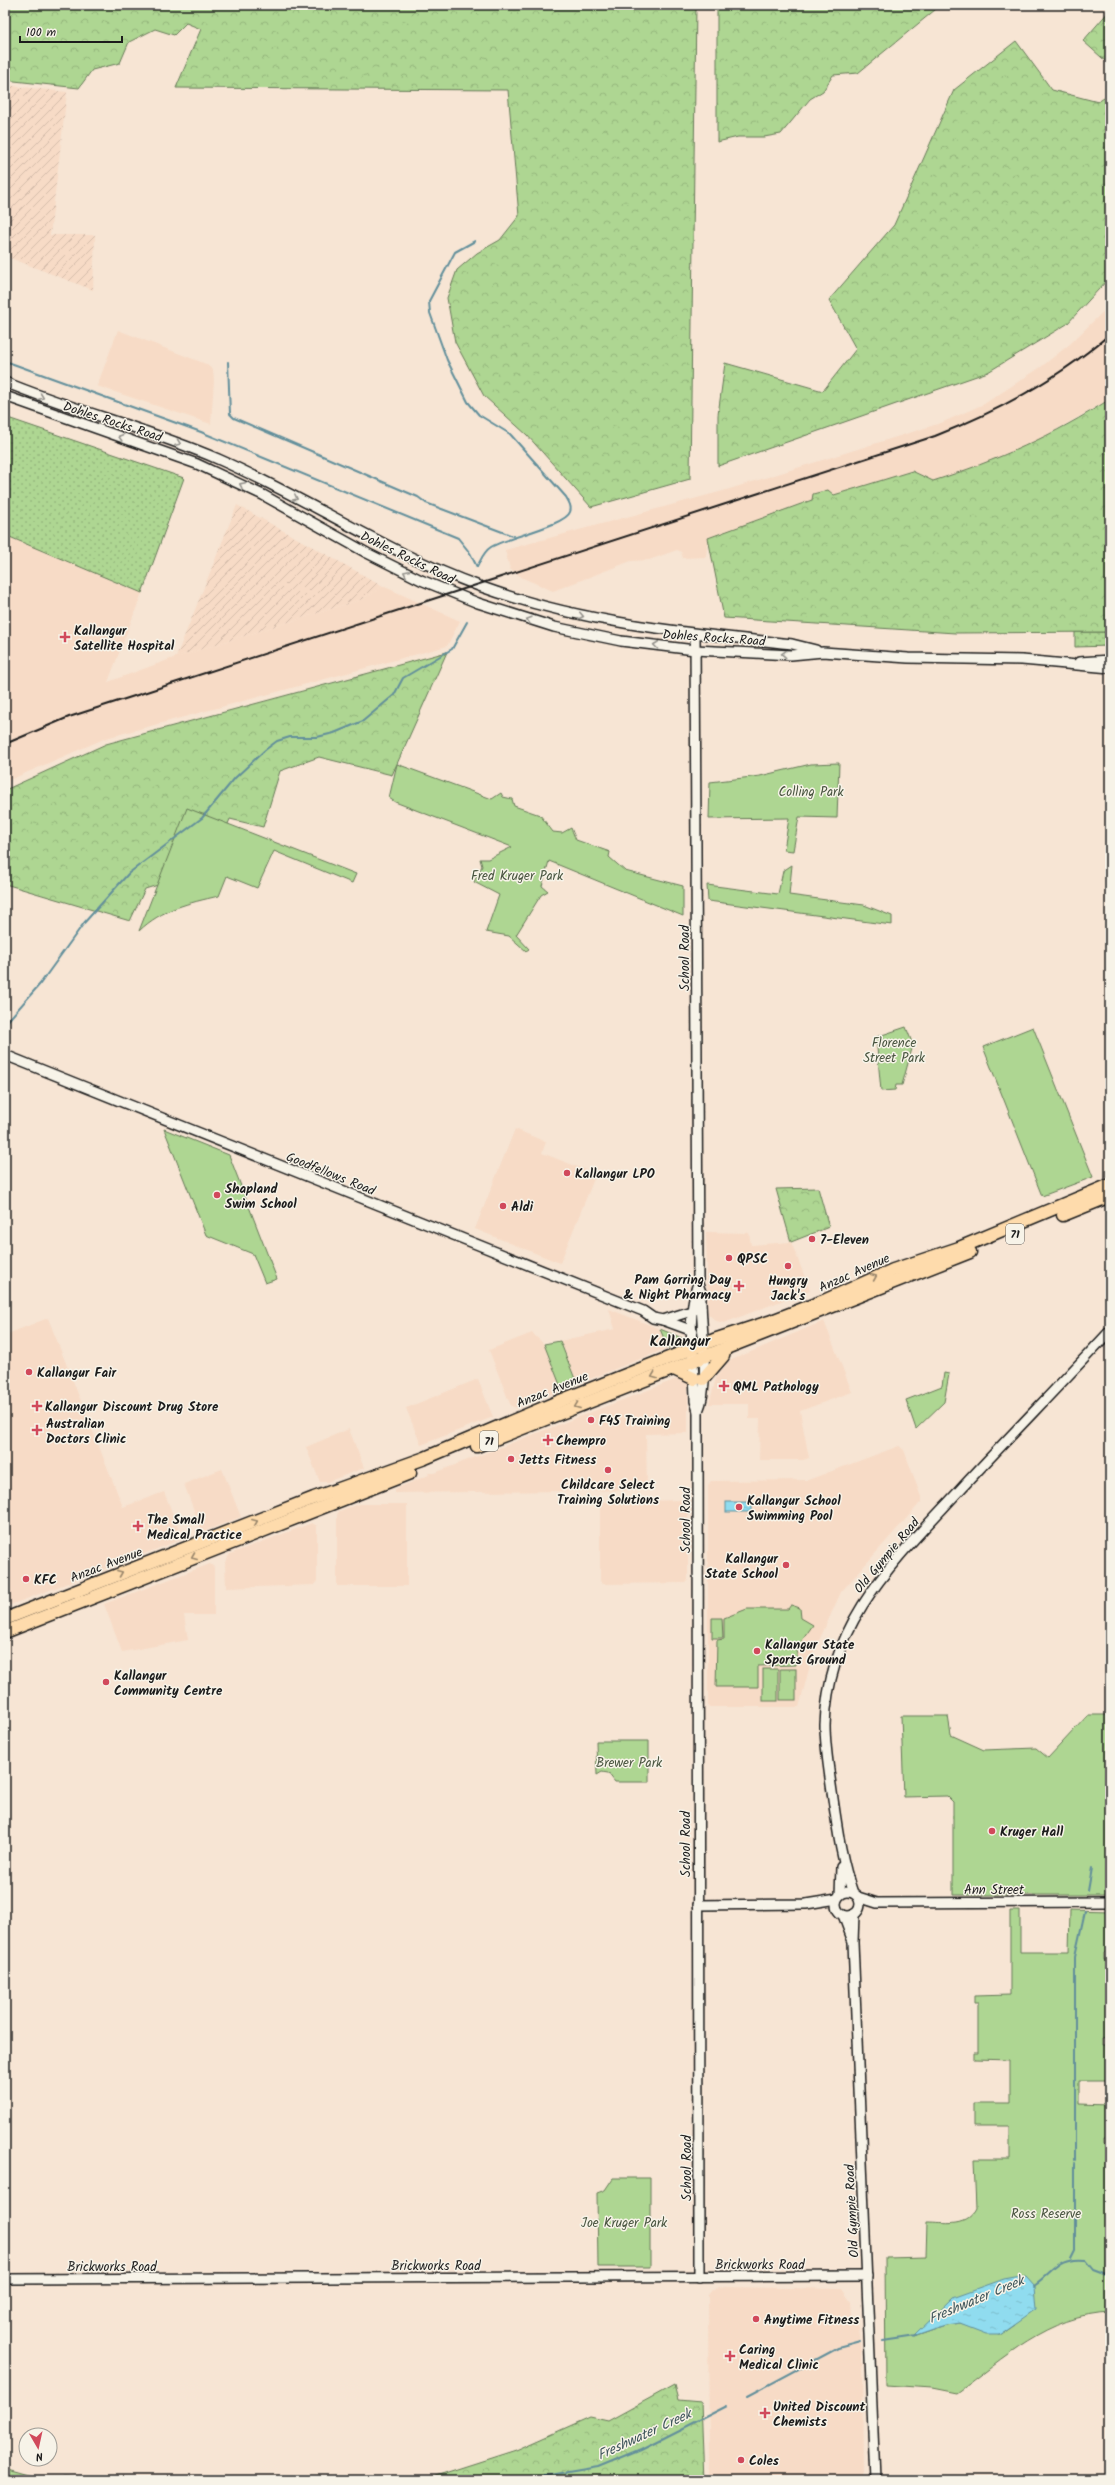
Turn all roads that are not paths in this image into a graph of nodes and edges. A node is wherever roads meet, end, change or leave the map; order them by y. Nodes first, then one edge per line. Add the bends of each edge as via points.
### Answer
1 (5, 382) edge
2 (5, 396) edge
3 (695, 634) junction
4 (695, 650) junction
5 (823, 652) junction
6 (1110, 660) edge
7 (1066, 663) junction
8 (1110, 668) edge
9 (5, 1055) edge
10 (1108, 1191) edge
11 (697, 1306) junction
12 (648, 1313) junction
13 (663, 1320) junction
14 (1110, 1330) edge
15 (693, 1331) junction
16 (698, 1347) junction
17 (725, 1349) junction
18 (699, 1360) junction
19 (674, 1369) junction
20 (699, 1379) junction
21 (5, 1619) edge
22 (5, 1632) edge
23 (842, 1860) junction
24 (855, 1895) junction
25 (838, 1897) junction
26 (1110, 1902) edge
27 (877, 1903) junction
28 (806, 1904) junction
29 (698, 1905) junction
30 (856, 1912) junction
31 (841, 1913) junction
32 (853, 1942) junction
33 (867, 2276) junction
34 (699, 2277) junction
35 (5, 2279) edge
36 (875, 2480) edge

1 -> 3 street, Dohles Rocks Road via 76,409 169,439 220,460 403,553 479,586 577,615
4 -> 2 street, Dohles Rocks Road via 585,634 543,624 478,603 386,563 218,473 152,447 73,422
3 - 4 street, School Road
3 - 5 street, Dohles Rocks Road via 792,644
5 -> 4 street, Dohles Rocks Road via 791,655
4 - 11 street, School Road via 698,1283 701,1292
5 - 7 street, Dohles Rocks Road via 908,658
6 - 7 street, Dohles Rocks Road
7 - 8 street, Dohles Rocks Road
9 - 12 street, Goodfellows Road
16 -> 10 highway, Anzac Avenue / 71 via 826,1300 893,1270 959,1248
10 - 17 highway, Anzac Avenue / 71
11 - 12 street, Goodfellows Road via 669,1314
11 - 13 street
11 - 15 street, School Road
11 - 16 street, School Road
12 - 13 street, Goodfellows Road via 653,1318
13 - 15 street, Goodfellows Road
14 - 23 street, Old Gympie Road via 903,1551 875,1584 854,1616 833,1670 826,1715 828,1760
15 - 16 street, School Road
16 - 18 street, School Road
21 -> 16 highway, Anzac Avenue / 71 via 314,1498 425,1458
17 - 18 highway, Anzac Avenue / 71
17 - 20 highway via 723,1356
18 - 19 highway, Anzac Avenue / 71
18 - 20 street, School Road
19 - 20 highway
19 -> 22 highway, Anzac Avenue / 71
20 - 29 street, School Road via 703,1401 698,1411
23 - 24 street, Old Gympie Road
23 - 25 street, Old Gympie Road
24 - 25 street via 846,1892
24 - 27 street, Ann Street
24 - 30 street via 860,1904
25 - 28 street
25 - 31 street via 836,1906
26 - 27 street, Ann Street
27 - 30 street, Ann Street
28 - 29 street
28 - 31 street
29 - 34 street, School Road
30 - 31 street
30 - 32 street, Old Gympie Road
31 - 32 street, Old Gympie Road
32 - 33 street, Old Gympie Road
33 - 34 street, Brickworks Road
33 - 36 street, Old Gympie Road
34 - 35 street, Brickworks Road

